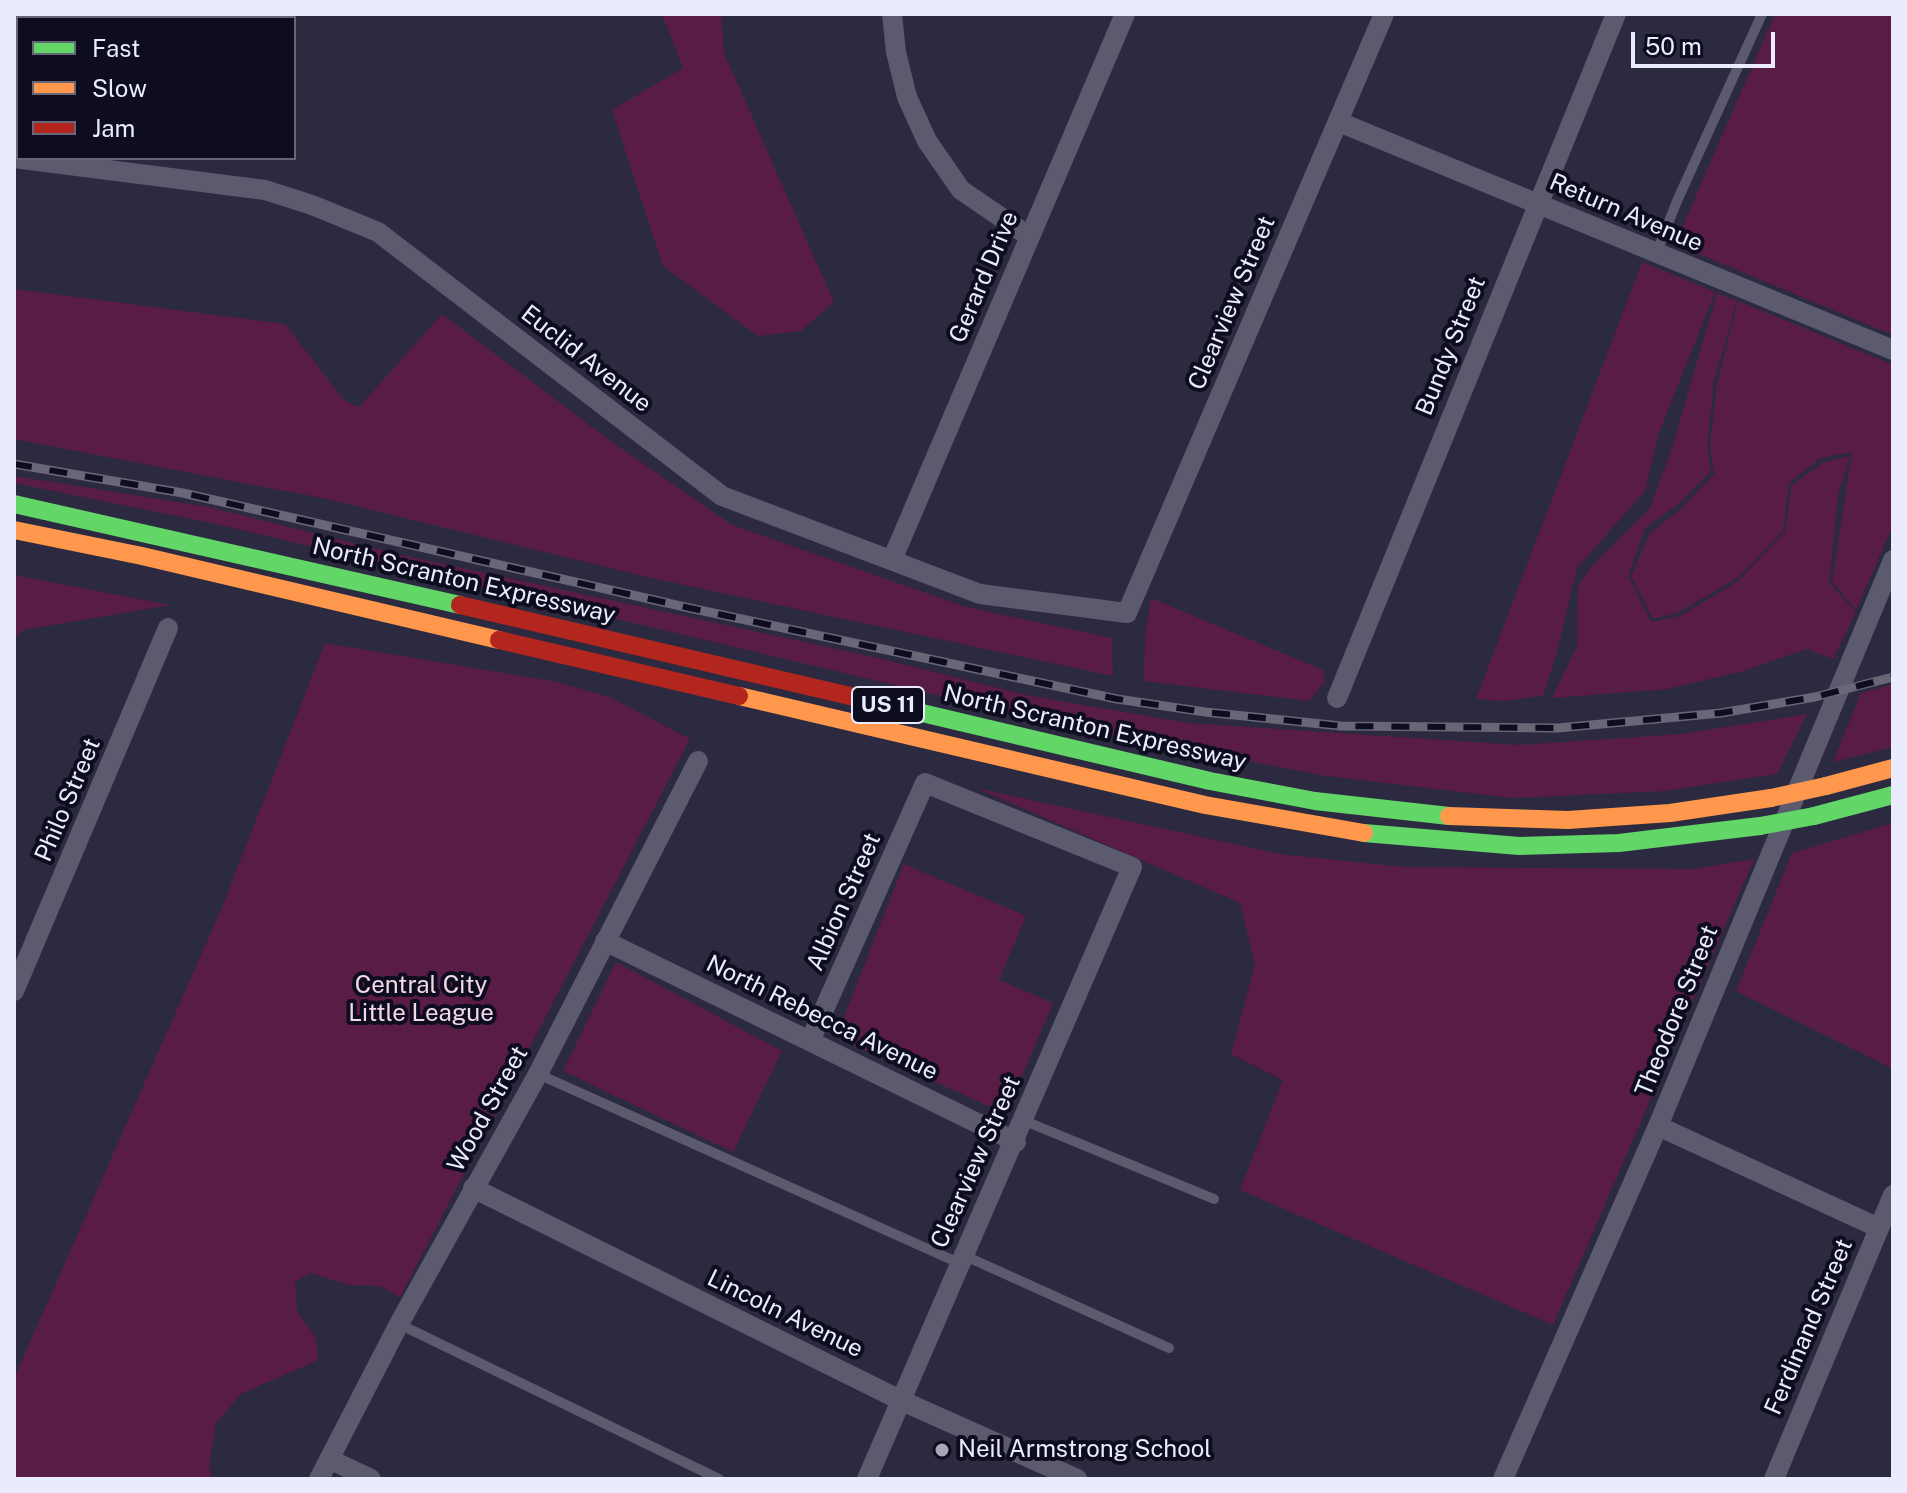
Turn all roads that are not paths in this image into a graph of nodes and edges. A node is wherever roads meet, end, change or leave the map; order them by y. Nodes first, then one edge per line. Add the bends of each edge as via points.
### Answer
1 (892, 14) edge
2 (1125, 14) edge
3 (1384, 14) edge
4 (1616, 14) edge
5 (1762, 14) edge
6 (1339, 122) junction
7 (49, 160) edge
8 (171, 167) edge
9 (1537, 203) junction
10 (1030, 237) junction
11 (1656, 255) junction
12 (1893, 350) edge
13 (14, 504) edge
14 (14, 530) edge
15 (892, 560) junction
16 (1893, 560) edge
17 (1127, 613) joint
18 (168, 628) dead end
19 (1337, 698) dead end
20 (698, 761) dead end
21 (1893, 768) edge
22 (925, 783) joint
23 (1893, 795) edge
24 (605, 941) junction
25 (14, 991) edge
26 (810, 1041) junction
27 (538, 1074) junction
28 (1025, 1121) junction
29 (1658, 1126) junction
30 (1016, 1142) junction
31 (473, 1188) junction
32 (1893, 1195) edge
33 (1214, 1199) dead end
34 (1879, 1228) junction
35 (961, 1259) junction
36 (399, 1324) junction
37 (1169, 1348) dead end
38 (900, 1400) junction
39 (329, 1459) junction
40 (319, 1479) edge
41 (371, 1479) edge
42 (719, 1479) edge
43 (867, 1479) edge
44 (1077, 1479) edge
45 (1503, 1479) edge
46 (1774, 1479) edge

1 - 10 street via 907,97 927,141 961,190
2 - 10 street, Gerard Drive
3 - 6 street, Clearview Street
4 - 9 street, Bundy Street
5 - 11 lane
6 - 9 street, Return Avenue
6 - 17 street, Clearview Street
7 - 8 street, Euclid Avenue
8 - 15 street, Euclid Avenue via 265,190 378,232 722,496
9 - 11 street, Return Avenue
9 - 19 street, Bundy Street
10 - 15 street, Gerard Drive
11 - 12 street, Return Avenue
13 - 21 highway, North Scranton Expressway / US 11, bridge via 1315,801 1417,815 1544,820 1670,813 1771,798
14 - 23 highway, North Scranton Expressway / US 11, bridge via 1311,826 1519,846 1633,842 1760,826
15 - 17 street, Euclid Avenue via 980,594
16 - 29 street, Theodore Street
18 - 25 street, Philo Street
20 - 24 street, Wood Street
22 - 26 street, Albion Street
22 - 28 street, Clearview Street via 1132,867
24 - 26 street, North Rebecca Avenue
24 - 27 street, Wood Street
26 - 30 street, North Rebecca Avenue
27 - 31 street, Wood Street
27 - 35 lane
28 - 30 street, Clearview Street
28 - 33 lane
29 - 34 street
29 - 45 street, Theodore Street
30 - 35 street, Clearview Street
31 - 36 street, Wood Street
31 - 38 street, Lincoln Avenue
32 - 34 street, Ferdinand Street
34 - 46 street, Ferdinand Street
35 - 37 lane
35 - 38 street, Clearview Street
36 - 39 street, Wood Street
36 - 42 lane
38 - 43 street, Clearview Street
38 - 44 street, Lincoln Avenue
39 - 40 street, Wood Street
39 - 41 street

